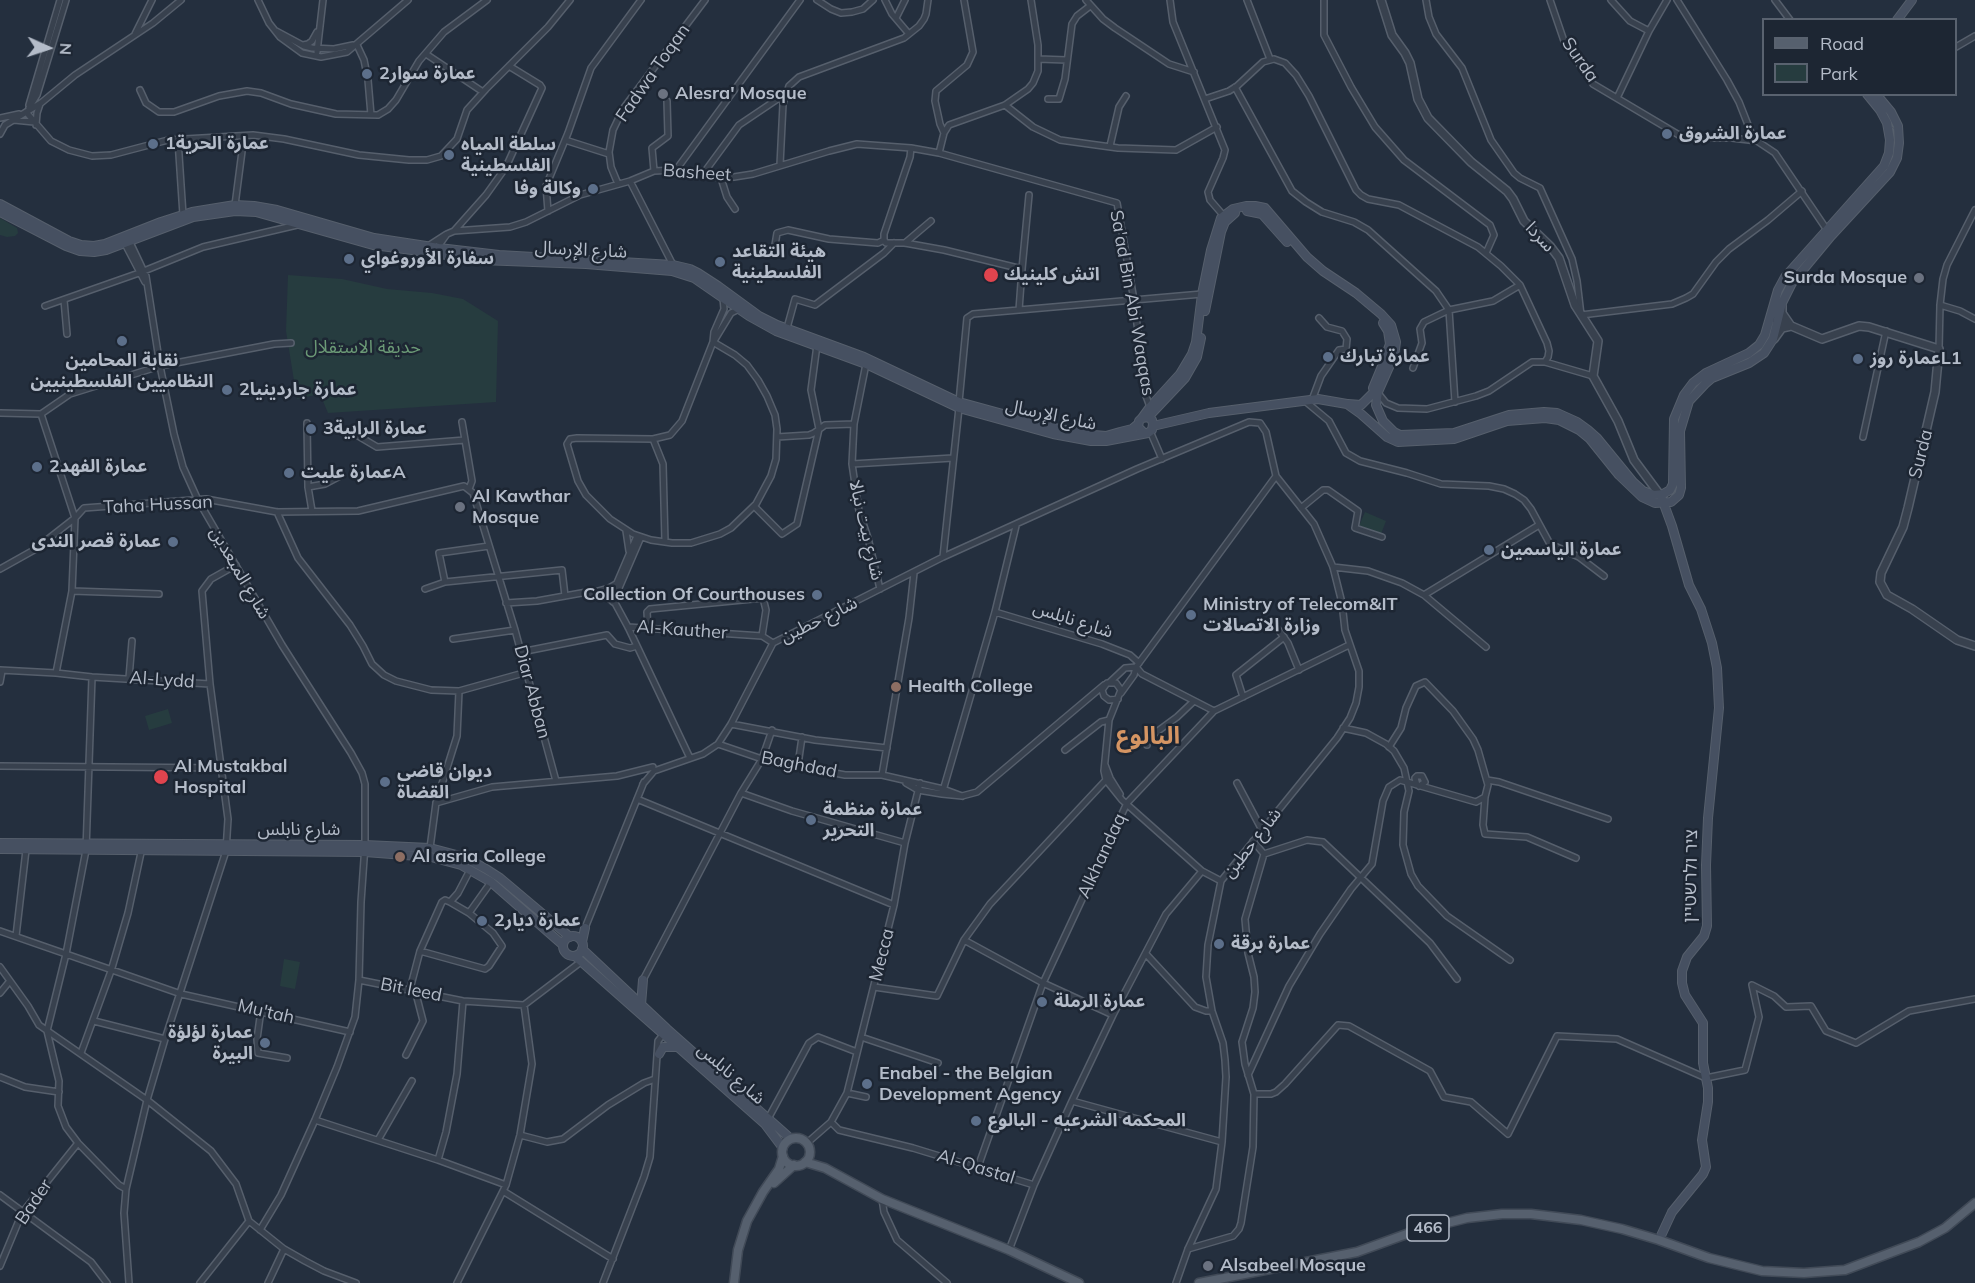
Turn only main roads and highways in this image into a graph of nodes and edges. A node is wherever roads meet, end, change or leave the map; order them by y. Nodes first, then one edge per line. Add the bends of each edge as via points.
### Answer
1 (1912, 0) edge
2 (1898, 18) edge
3 (1869, 96) edge
4 (1878, 96) edge
5 (0, 204) edge
6 (0, 212) edge
7 (1226, 217) junction
8 (1829, 233) junction
9 (126, 239) junction
10 (866, 361) junction
11 (1377, 392) junction
12 (1347, 404) junction
13 (1166, 424) junction
14 (1146, 425) junction
15 (1154, 440) road end
16 (1660, 495) junction
17 (1676, 500) junction
18 (1650, 501) junction
19 (1664, 504) junction
20 (1672, 526) junction
21 (0, 843) edge
22 (86, 846) junction
23 (0, 849) edge
24 (365, 849) junction
25 (572, 936) junction
26 (563, 945) junction
27 (582, 945) junction
28 (575, 956) junction
29 (623, 987) junction
30 (641, 1005) junction
31 (665, 1031) junction
32 (677, 1047) junction
33 (659, 1054) road end
34 (791, 1139) junction
35 (808, 1146) junction
36 (783, 1152) junction
37 (805, 1162) junction
38 (794, 1165) junction
39 (825, 1168) junction
40 (1975, 1203) edge
41 (1659, 1239) junction
42 (736, 1283) edge
43 (1079, 1283) edge
44 (1199, 1283) edge

1 - 2 main road
3 - 8 main road via 1887,123 1889,153 1884,166
4 - 8 main road via 1898,126 1897,158 1890,172
5 - 9 main road, شارع الإرسال via 81,245
6 - 9 main road, شارع الإرسال via 80,251 106,250
7 - 11 main road via 1246,211 1262,214 1312,268 1355,295 1383,322 1390,344 1373,388
7 - 14 main road via 1212,269 1197,357
7 - 14 main road via 1217,227 1211,250 1190,358 1150,407
8 - 16 main road via 1785,277 1759,345 1706,374 1684,395 1674,419 1673,484
8 - 17 main road via 1792,283 1770,346 1758,357 1712,378 1689,401 1681,424 1681,488
9 - 10 main road, شارع الإرسال via 193,217 256,212 373,245 481,260 672,271 694,278 776,331
9 - 10 main road, شارع الإرسال via 183,215 235,205 277,210 374,238 437,248 673,265 698,273 777,325
10 - 14 main road, شارع الإرسال via 959,405 1091,441 1106,441
11 - 12 main road via 1361,405
11 - 16 main road via 1380,417 1400,435 1454,433 1509,415 1557,413 1592,434 1643,491
12 - 13 main road, شارع الإرسال via 1308,400
12 - 18 main road via 1398,442 1454,439 1519,419 1559,420 1590,439 1630,487
13 - 14 main road, شارع الإرسال
13 - 15 main road via 1155,430
16 - 19 main road, ציר ולרשטיין
17 - 19 main road
17 - 20 main road
18 - 19 main road
18 - 20 main road
19 - 20 main road, ציר ולרשטיין
20 - 41 main road, ציר ולרשטיין via 1689,585 1712,643 1719,708 1708,818 1707,926 1682,971 1685,995 1702,1023 1708,1102 1702,1140 1706,1167 1672,1212
21 - 22 main road, شارع نابلس
22 - 23 main road, شارع نابلس
22 - 24 main road, شارع نابلس
24 - 25 main road, شارع نابلس via 430,848 464,857 500,878
24 - 26 main road, شارع نابلس via 431,857 460,865 491,882
25 - 26 main road
25 - 27 main road
25 - 27 main road via 585,928
26 - 28 main road via 566,953
27 - 28 main road
27 - 29 main road, شارع نابلس
28 - 31 main road, شارع نابلس
29 - 30 main road, شارع نابلس
29 - 30 main road via 643,980
30 - 31 main road, شارع نابلس
31 - 32 main road, شارع نابلس
31 - 34 main road, شارع نابلس
32 - 33 main road via 663,1047
32 - 36 main road, شارع نابلس via 765,1124
34 - 35 main road via 800,1138
34 - 36 main road
35 - 37 main road
35 - 39 main road
36 - 38 main road via 787,1162
36 - 42 main road via 779,1169 747,1221 738,1250
37 - 38 main road
37 - 39 main road
38 - 42 main road via 776,1181 756,1210 742,1248
39 - 43 main road via 882,1199
40 - 41 main road, 466 via 1945,1228 1919,1242 1845,1270 1762,1271 1709,1258
41 - 44 main road, 466 via 1581,1220 1502,1214 1414,1231 1357,1252

